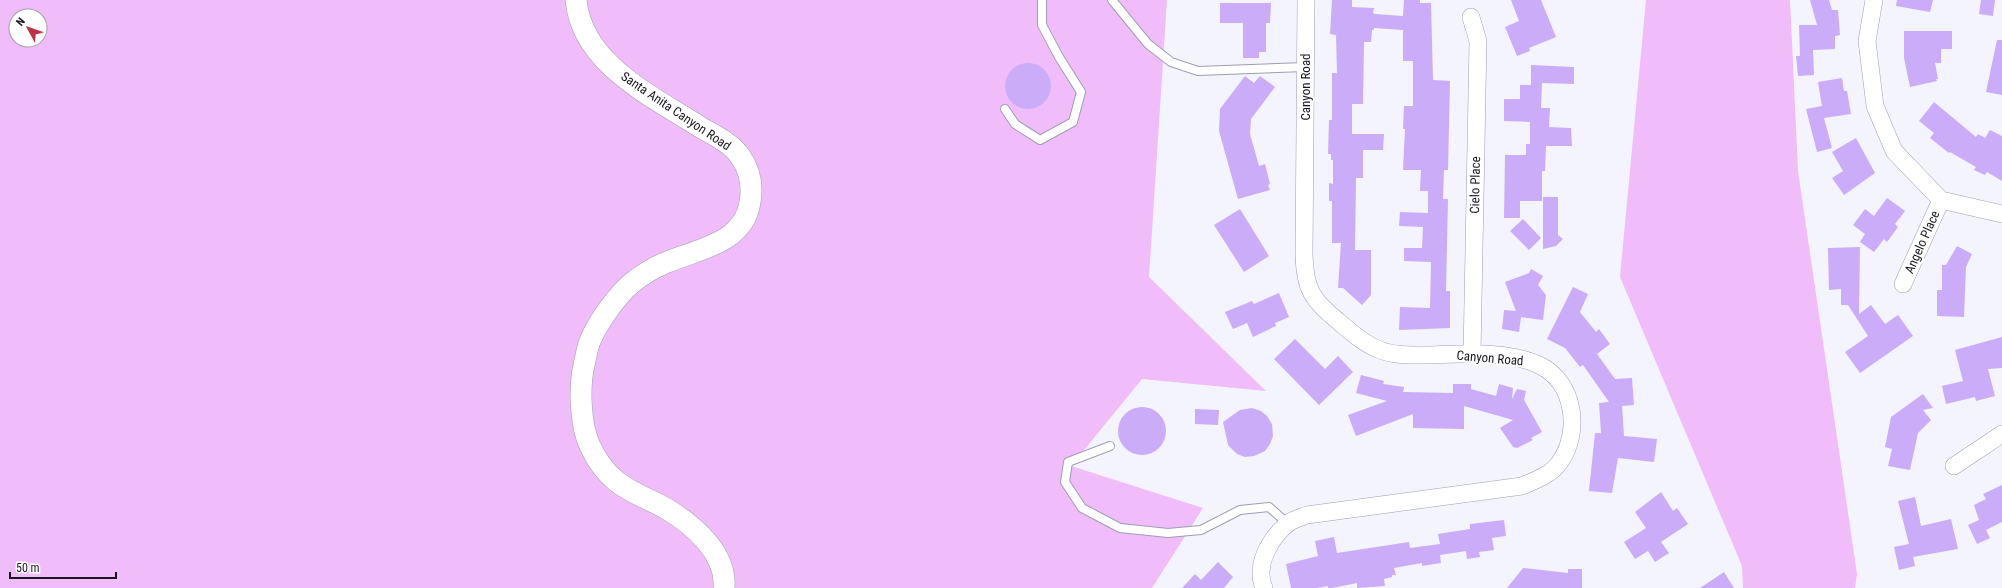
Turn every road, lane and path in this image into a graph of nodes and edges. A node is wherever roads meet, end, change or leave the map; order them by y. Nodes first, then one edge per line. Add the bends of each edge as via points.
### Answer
1 (576, 0) edge
2 (1042, 0) edge
3 (1112, 0) edge
4 (1306, 0) edge
5 (1874, 0) edge
6 (1471, 17) dead end
7 (1305, 67) junction
8 (1006, 108) dead end
9 (1941, 200) junction
10 (2002, 214) edge
11 (1903, 284) dead end
12 (1472, 354) junction
13 (2002, 434) edge
14 (1110, 446) dead end
15 (1954, 466) dead end
16 (1288, 524) junction
17 (724, 588) edge
18 (1264, 588) edge

1 - 17 street, Santa Anita Canyon Road via 578,13 591,44 614,69 645,92 726,142 739,154 748,170 752,187 750,205 743,221 731,235 716,244 663,263 633,282 609,308 590,341 581,378 586,433 600,465 617,482 693,528 714,551 721,566
2 - 8 lane via 1042,25 1081,92 1073,122 1040,140 1015,124
3 - 7 lane via 1148,44 1171,62 1198,71
4 - 7 street, Canyon Road
5 - 9 street via 1867,41 1875,106 1894,151
6 - 12 street, Cielo Place via 1478,41
7 - 12 street, Canyon Road via 1304,255 1310,291 1320,307 1361,340 1381,351 1402,355
9 - 10 street
9 - 11 street, Angelo Place
12 - 16 street, Canyon Road via 1519,358 1540,366 1557,380 1569,399 1573,421 1570,443 1559,463 1543,478 1522,486 1307,515
13 - 15 street
14 - 16 lane via 1068,462 1065,482 1082,508 1120,528 1168,533 1201,530 1240,510 1269,507
16 - 18 street, Canyon Road via 1277,533 1267,548 1262,566

